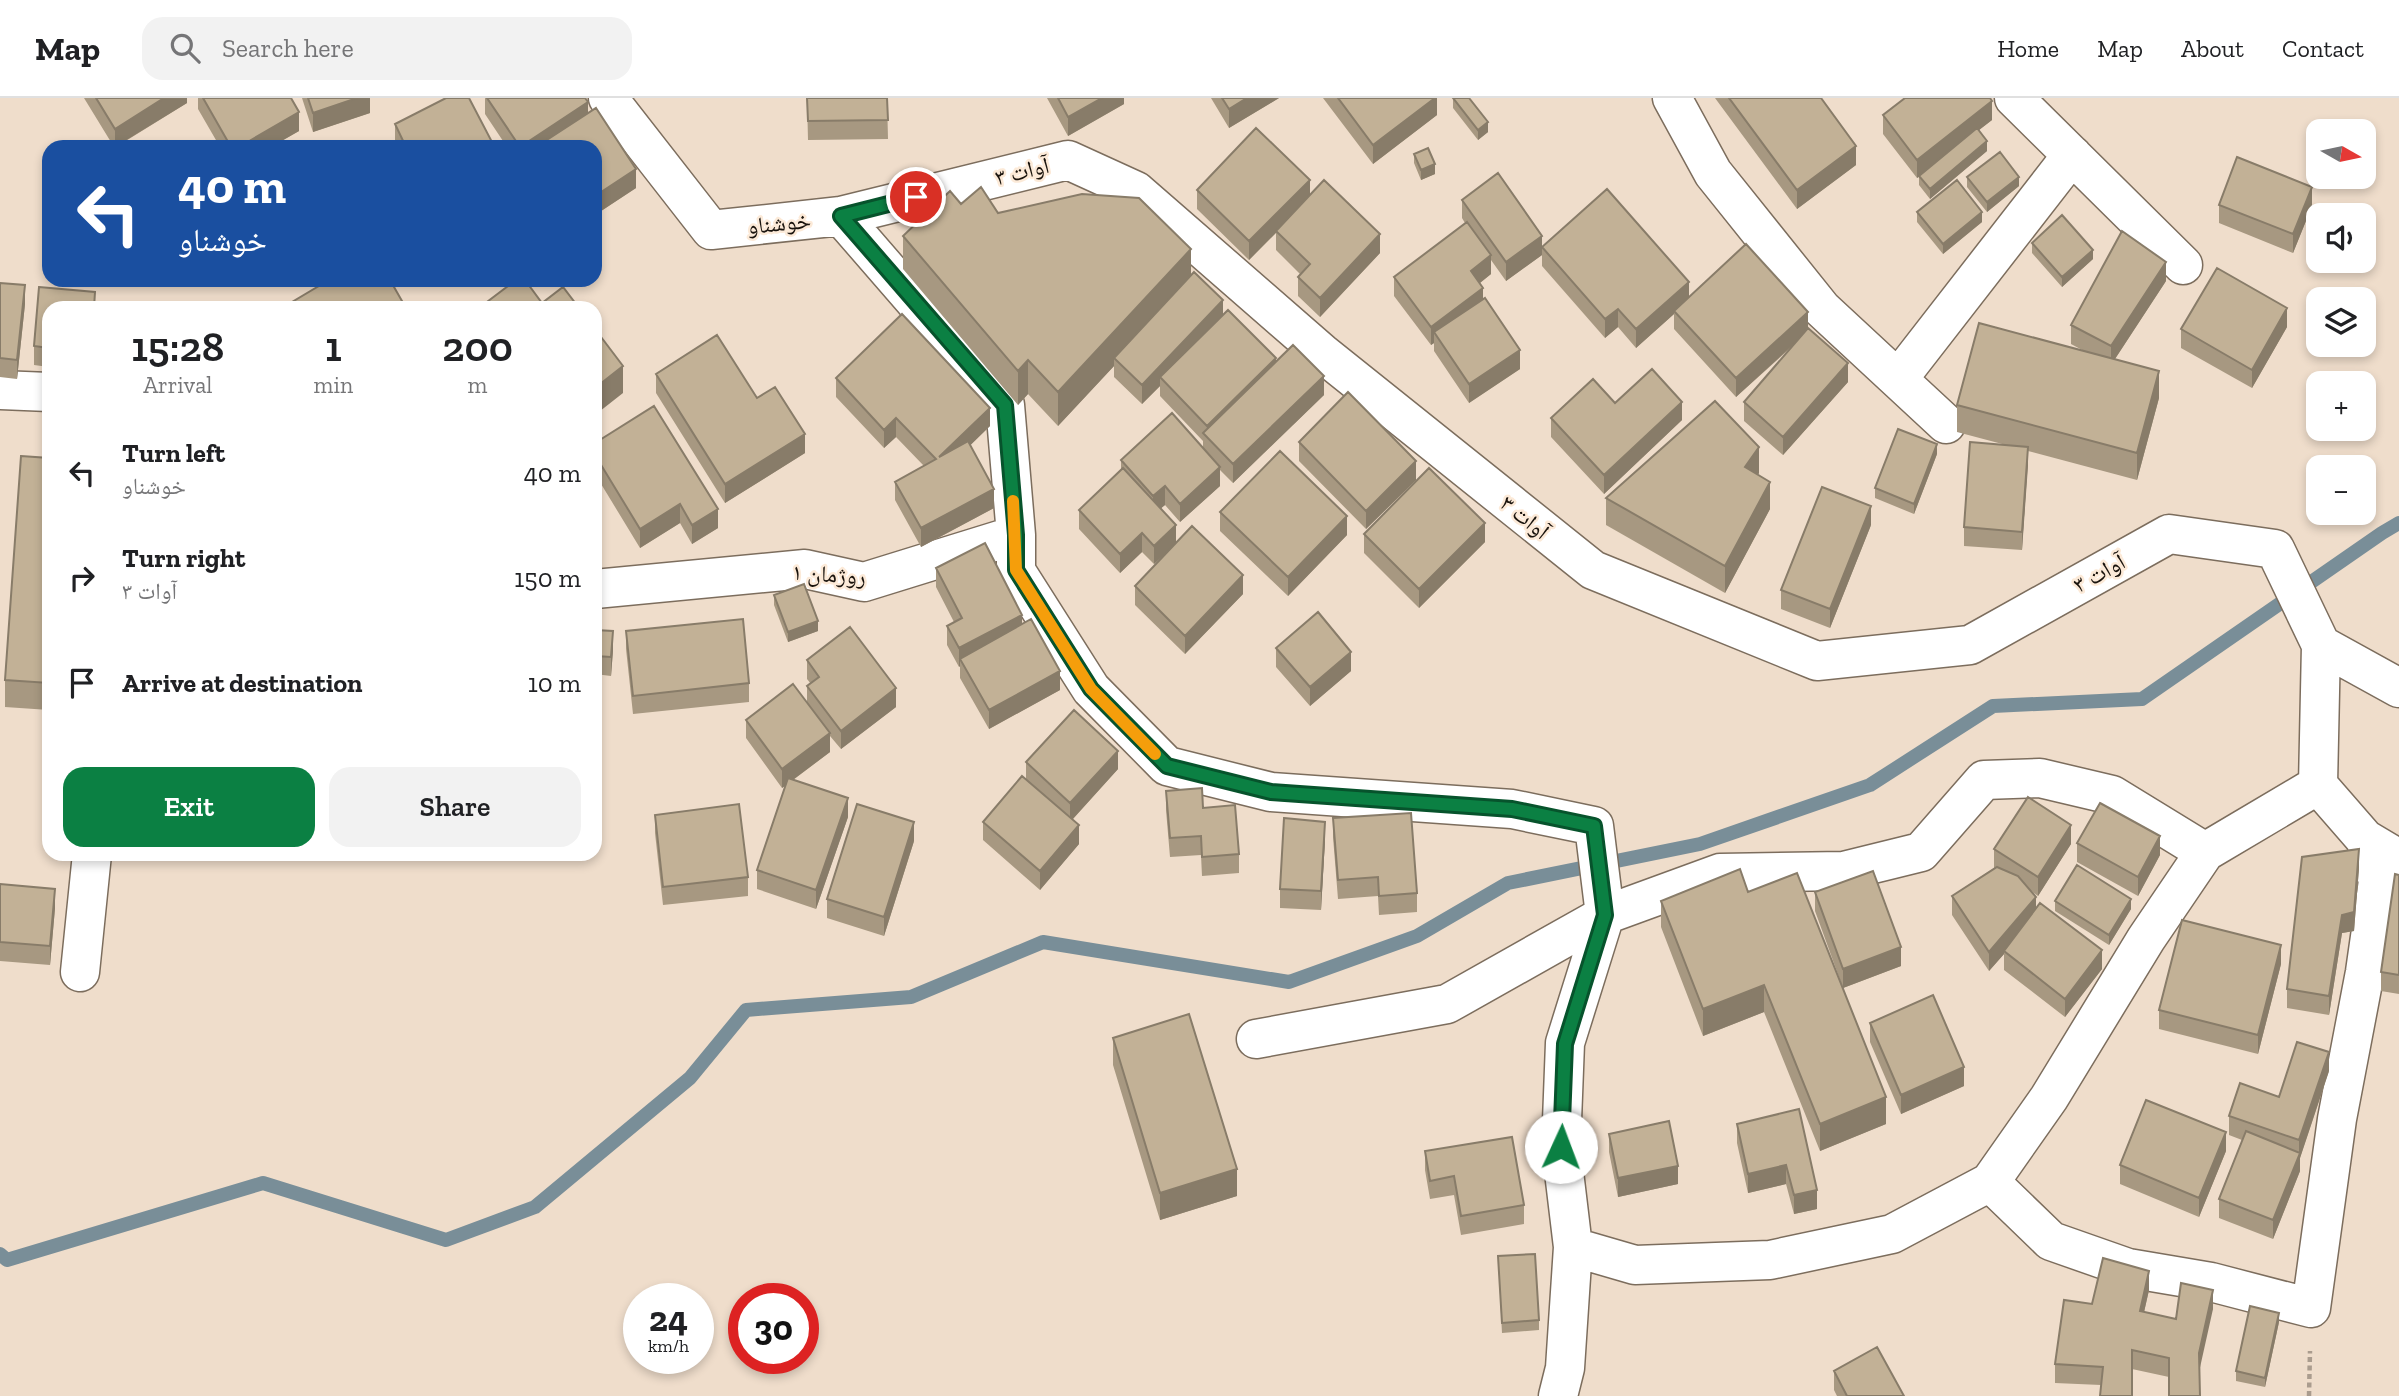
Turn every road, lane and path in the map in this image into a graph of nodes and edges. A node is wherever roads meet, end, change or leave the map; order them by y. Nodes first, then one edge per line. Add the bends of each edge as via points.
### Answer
1 (608, 98) edge
2 (1672, 98) edge
3 (2014, 98) edge
4 (2072, 155) junction
5 (841, 216) junction
6 (2183, 265) dead end
7 (1898, 379) junction
8 (0, 390) edge
9 (42, 392) edge
10 (1946, 424) dead end
11 (1016, 535) junction
12 (602, 588) edge
13 (2321, 645) junction
14 (2399, 688) edge
15 (2318, 785) junction
16 (2365, 839) junction
17 (2205, 852) junction
18 (2399, 859) edge
19 (91, 861) edge
20 (1605, 915) junction
21 (80, 972) dead end
22 (1256, 1039) dead end
23 (1990, 1182) junction
24 (1573, 1247) junction
25 (1558, 1396) edge

1 - 5 street, خوشناو via 711,230
2 - 7 street via 1713,173 1822,309
3 - 4 street
4 - 6 street
4 - 7 street
5 - 11 street, خوشناو via 1005,405
5 - 13 street, آوات ۳ via 1068,160 1136,191 1322,353 1592,570 1817,661 1970,645 2169,534 2275,549
7 - 10 street
8 - 9 street
11 - 12 street, روژمان ۱ via 864,582 804,569
11 - 20 street, خوشناو via 1016,570 1091,689 1167,766 1271,792 1512,809 1594,826
13 - 14 street
13 - 15 street
15 - 16 street
15 - 17 street
16 - 18 street
16 - 23 street via 2378,881 2337,1119 2311,1308 2211,1282 2128,1268 2051,1241
17 - 20 street via 2112,795 2040,778 1984,780 1921,852 1844,871 1720,873
17 - 23 street via 2049,1098
19 - 21 street
20 - 22 street via 1447,1004
20 - 24 street via 1565,1044 1561,1147
23 - 24 street via 1892,1234 1770,1260 1635,1265
24 - 25 street via 1565,1368

